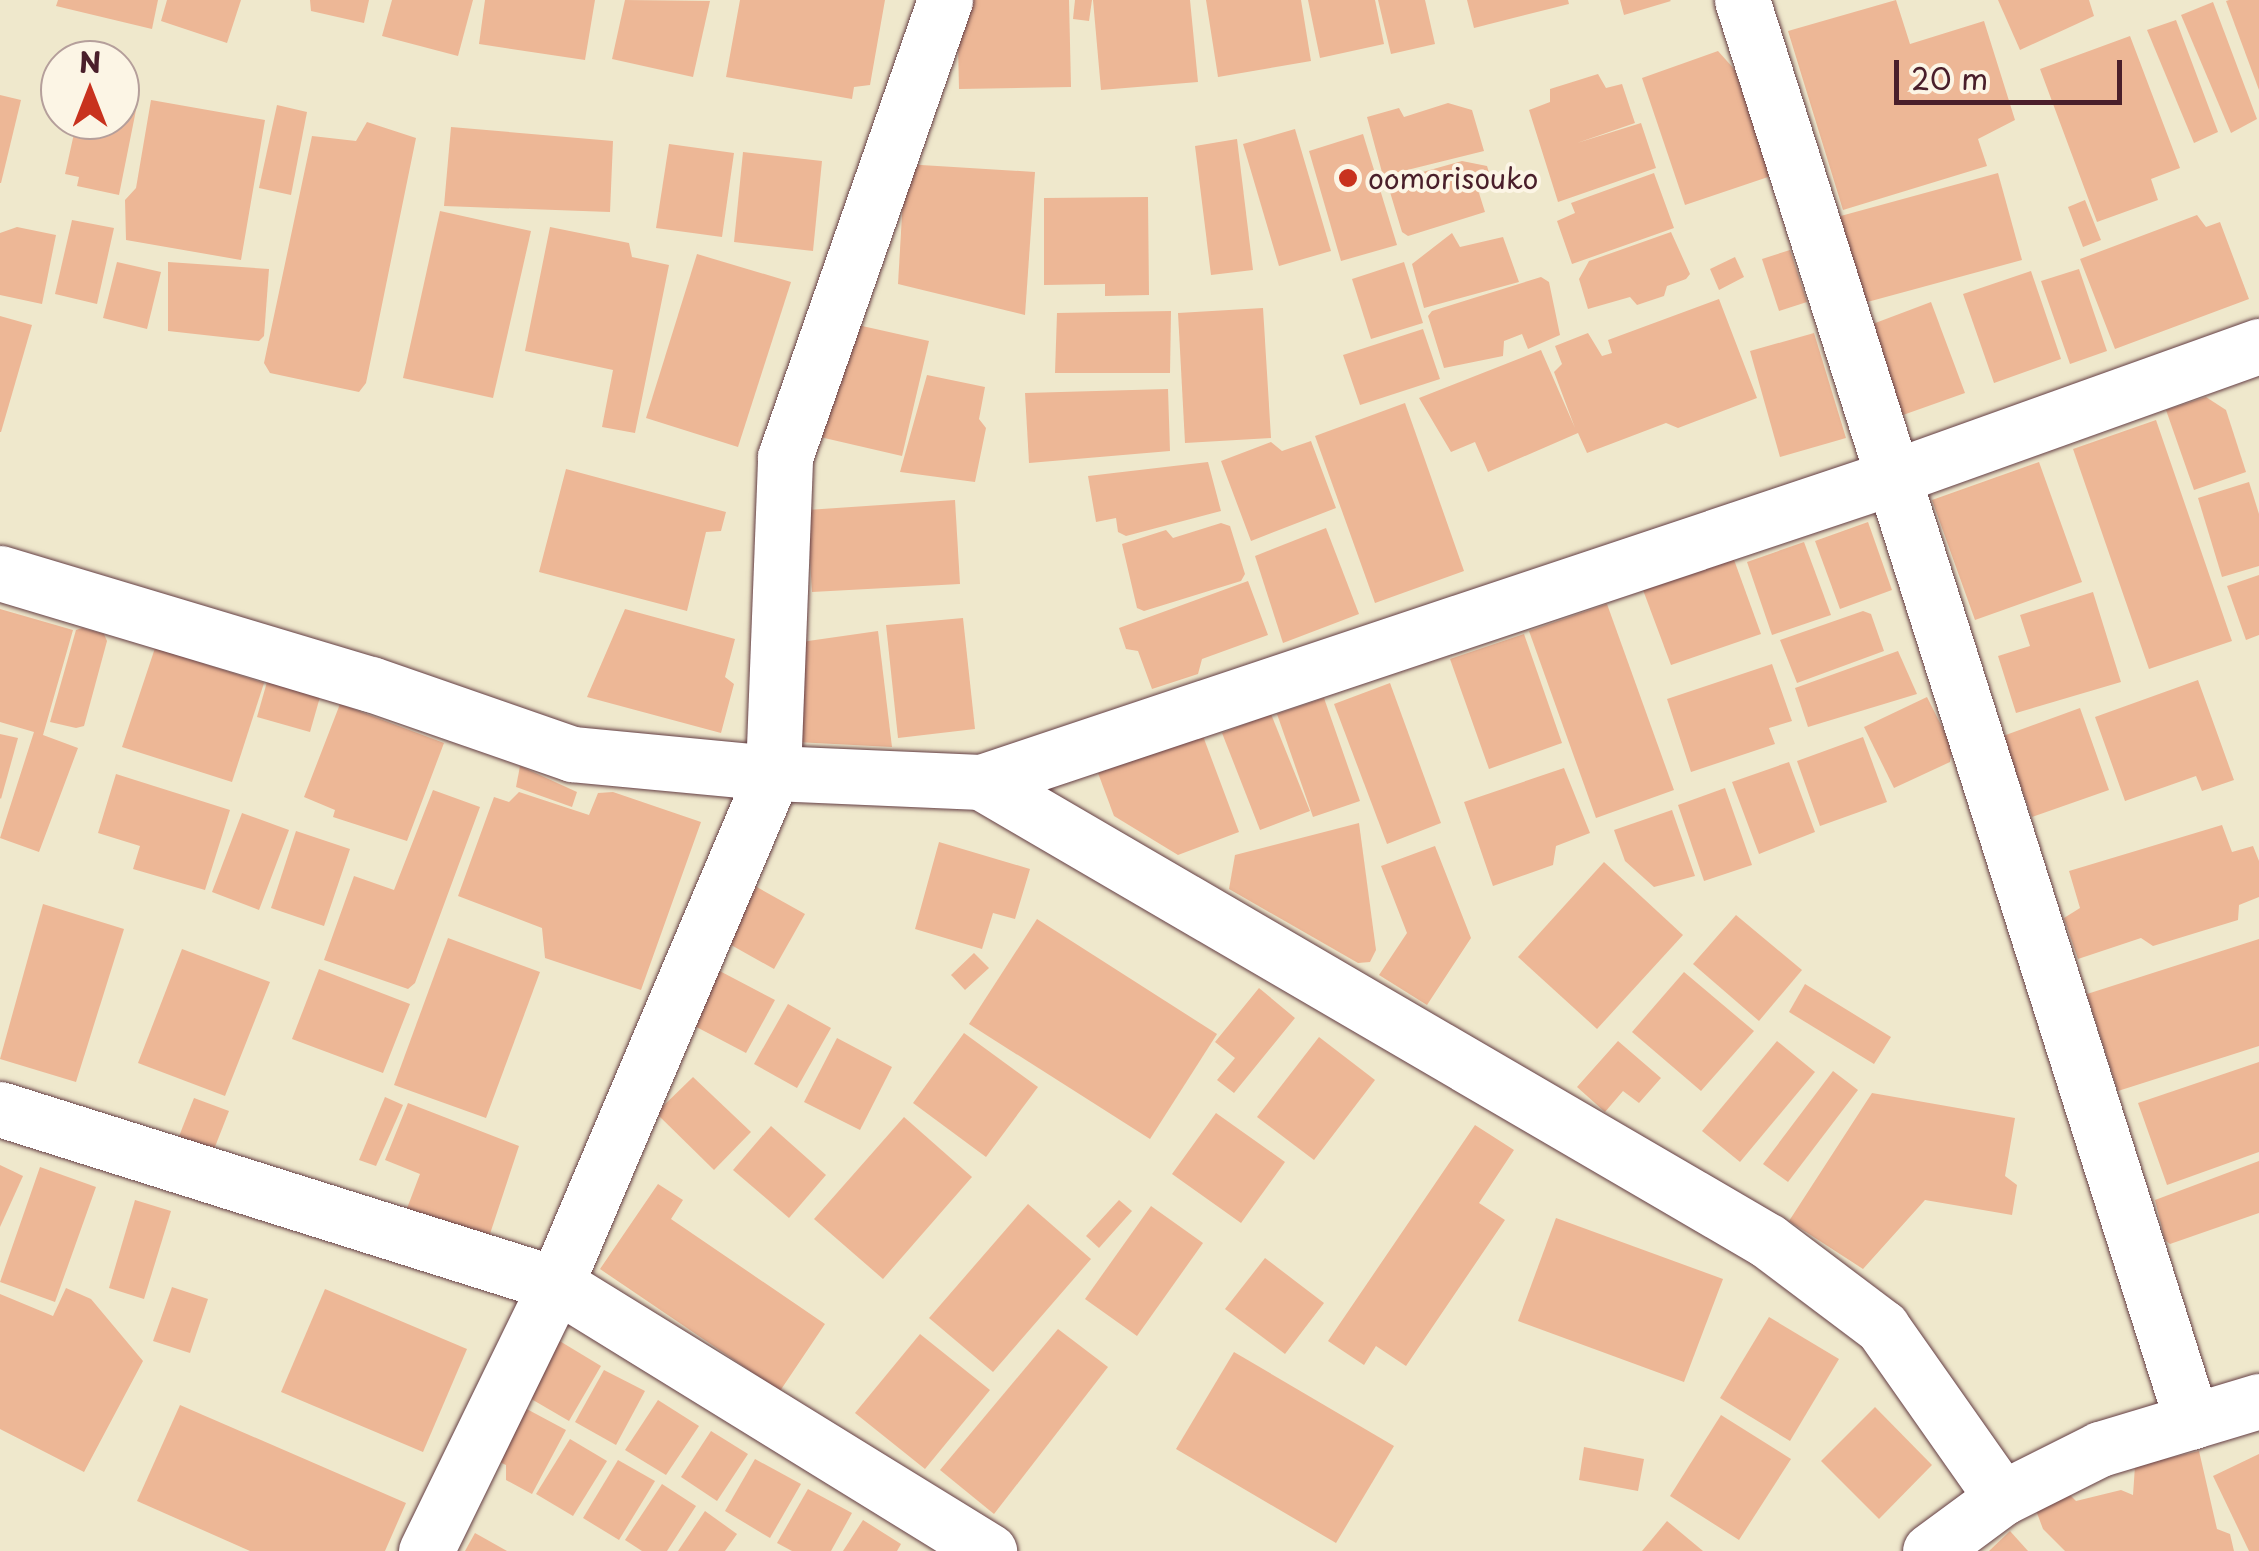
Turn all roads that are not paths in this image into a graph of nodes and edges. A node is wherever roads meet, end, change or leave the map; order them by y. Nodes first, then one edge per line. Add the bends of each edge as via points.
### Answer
1 (944, 0) edge
2 (1742, 0) edge
3 (2259, 346) edge
4 (1893, 477) junction
5 (0, 574) edge
6 (773, 773) junction
7 (981, 782) junction
8 (0, 1109) edge
9 (556, 1284) junction
10 (2259, 1401) edge
11 (2192, 1421) junction
12 (2002, 1498) junction
13 (426, 1551) edge
14 (989, 1551) edge
15 (1930, 1551) edge

1 - 6 street via 786,457
2 - 4 street
3 - 4 street
4 - 7 street
4 - 11 street
5 - 6 street via 371,684 572,754
6 - 7 street
6 - 9 street
7 - 12 street via 1768,1242 1882,1327
8 - 9 street
9 - 13 street
9 - 14 street
10 - 11 street
11 - 12 street via 2100,1448
12 - 15 street

